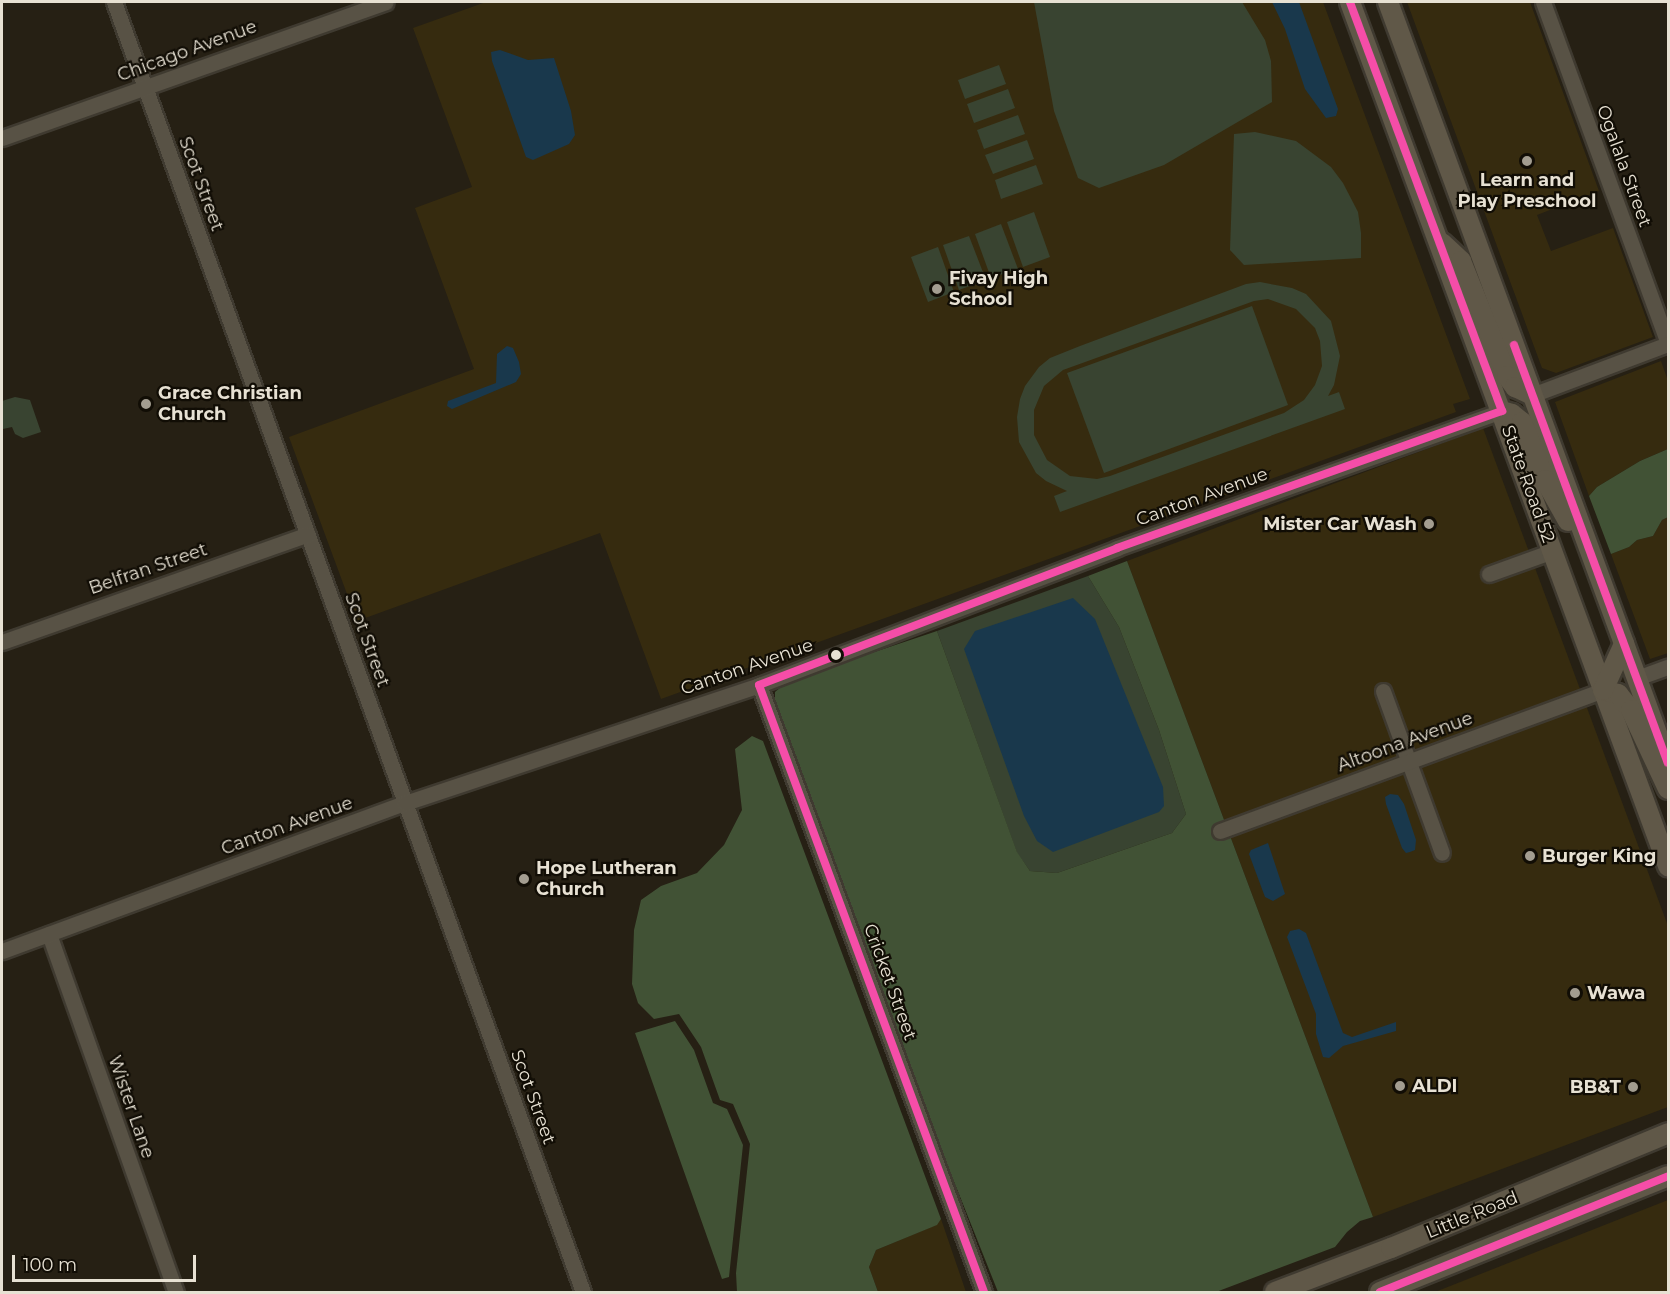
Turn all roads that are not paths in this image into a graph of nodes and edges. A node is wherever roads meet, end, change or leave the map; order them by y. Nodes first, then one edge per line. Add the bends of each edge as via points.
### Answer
1 (114, 2) edge
2 (386, 2) edge
3 (1350, 2) edge
4 (1388, 2) edge
5 (1543, 2) edge
6 (145, 87) junction
7 (2, 138) edge
8 (1439, 240) junction
9 (1668, 343) edge
10 (1532, 395) junction
11 (1502, 411) junction
12 (308, 534) junction
13 (1553, 551) junction
14 (1489, 574) dead end
15 (1599, 575) junction
16 (2, 642) edge
17 (1624, 644) junction
18 (1668, 667) edge
19 (1637, 678) junction
20 (759, 685) junction
21 (1603, 690) junction
22 (1383, 691) dead end
23 (1409, 762) junction
24 (1668, 763) edge
25 (1668, 789) edge
26 (405, 803) junction
27 (1220, 831) dead end
28 (1442, 853) dead end
29 (1668, 866) edge
30 (49, 934) junction
31 (2, 951) edge
32 (1668, 1133) edge
33 (1668, 1176) edge
34 (176, 1293) edge
35 (583, 1293) edge
36 (984, 1293) edge
37 (1275, 1293) edge
38 (1380, 1293) edge

1 - 6 street, Scot Street
2 - 6 street, Chicago Avenue
3 - 8 main road, State Road 52
4 - 10 main road, State Road 52
5 - 9 street, Ogalala Street
6 - 7 street, Chicago Avenue
6 - 12 street, Scot Street
8 - 10 main road via 1461,261 1507,376 1515,387
8 - 11 main road, State Road 52
9 - 10 street
10 - 15 main road, State Road 52
11 - 13 main road, State Road 52
11 - 15 main road via 1522,422 1545,480 1585,557
11 - 20 street, Canton Avenue via 1117,548
12 - 16 street, Belfran Street
12 - 26 street, Scot Street
13 - 14 street
13 - 21 main road, State Road 52
15 - 17 main road, State Road 52
17 - 19 main road, State Road 52
17 - 21 main road
18 - 19 street
19 - 24 main road, State Road 52
20 - 26 street, Canton Avenue
20 - 36 street, Cricket Street
21 - 23 street, Altoona Avenue
21 - 25 main road via 1618,694 1631,710
21 - 29 main road, State Road 52
22 - 23 street
23 - 27 street, Altoona Avenue
23 - 28 street
26 - 30 street, Canton Avenue
26 - 35 street, Scot Street
30 - 31 street, Canton Avenue
30 - 34 street, Wister Lane
32 - 37 main road, Little Road
33 - 38 main road, Little Road

